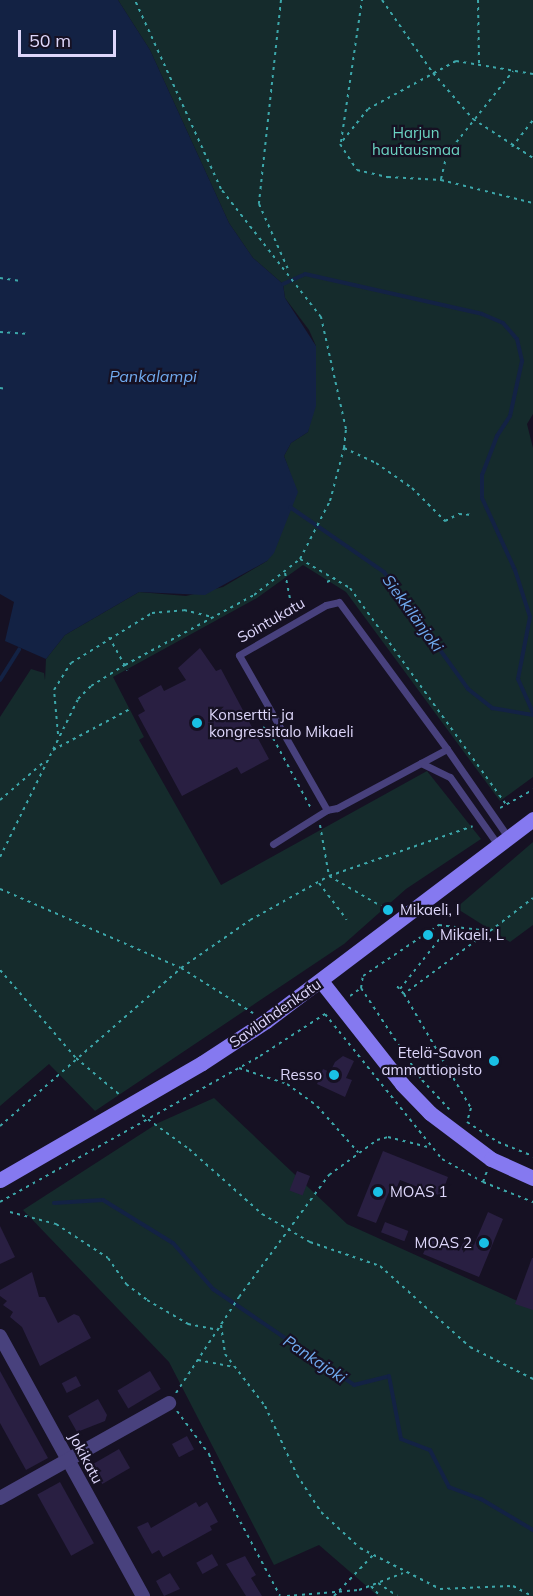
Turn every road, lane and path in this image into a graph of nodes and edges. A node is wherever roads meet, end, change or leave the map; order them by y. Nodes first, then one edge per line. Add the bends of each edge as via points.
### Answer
1 (135, 0) edge
2 (280, 0) edge
3 (362, 0) edge
4 (382, 0) edge
5 (478, 0) edge
6 (479, 65) junction
7 (513, 71) junction
8 (433, 73) junction
9 (533, 74) edge
10 (473, 119) junction
11 (533, 120) edge
12 (340, 144) junction
13 (512, 147) junction
14 (533, 158) edge
15 (441, 180) junction
16 (533, 203) edge
17 (289, 271) junction
18 (0, 278) edge
19 (21, 281) dead end
20 (0, 332) edge
21 (26, 334) dead end
22 (0, 388) edge
23 (7, 389) dead end
24 (344, 448) junction
25 (473, 515) dead end
26 (300, 559) junction
27 (285, 573) junction
28 (336, 578) junction
29 (327, 582) dead end
30 (291, 599) dead end
31 (213, 617) junction
32 (186, 632) junction
33 (188, 636) dead end
34 (109, 637) junction
35 (124, 665) junction
36 (127, 670) dead end
37 (130, 709) dead end
38 (263, 727) dead end
39 (58, 736) junction
40 (447, 749) junction
41 (51, 750) junction
42 (47, 759) junction
43 (421, 763) junction
44 (533, 790) edge
45 (0, 800) edge
46 (506, 804) junction
47 (327, 810) junction
48 (492, 813) junction
49 (317, 819) junction
50 (533, 819) edge
51 (480, 820) junction
52 (503, 841) junction
53 (273, 844) dead end
54 (0, 857) edge
55 (329, 876) junction
56 (319, 883) junction
57 (0, 889) edge
58 (533, 898) edge
59 (388, 910) dead end
60 (347, 920) dead end
61 (444, 924) junction
62 (489, 932) junction
63 (181, 969) junction
64 (0, 970) edge
65 (321, 981) junction
66 (395, 984) dead end
67 (361, 988) junction
68 (400, 989) junction
69 (404, 994) junction
70 (340, 1003) junction
71 (266, 1021) junction
72 (76, 1058) junction
73 (238, 1068) junction
74 (132, 1105) junction
75 (455, 1115) dead end
76 (146, 1118) junction
77 (461, 1119) dead end
78 (467, 1122) junction
79 (0, 1126) edge
80 (428, 1147) dead end
81 (359, 1153) junction
82 (533, 1156) edge
83 (533, 1178) edge
84 (2, 1179) edge
85 (0, 1202) edge
86 (10, 1212) dead end
87 (289, 1231) junction
88 (221, 1325) junction
89 (218, 1330) junction
90 (0, 1336) edge
91 (198, 1360) junction
92 (234, 1367) junction
93 (533, 1379) edge
94 (169, 1404) junction
95 (69, 1461) junction
96 (0, 1498) edge
97 (373, 1555) junction
98 (405, 1572) junction
99 (378, 1583) junction
100 (371, 1586) junction
101 (335, 1595) edge
102 (143, 1596) edge
103 (280, 1596) edge
104 (287, 1596) edge
105 (380, 1596) edge
106 (397, 1596) edge
107 (532, 1596) edge

1 - 17 path via 221,189
2 - 17 path via 259,204
3 - 12 path
4 - 8 path
5 - 6 path
6 - 7 path
6 - 8 path via 456,61
7 - 9 path
7 - 10 path
8 - 10 path
8 - 12 path via 368,109
10 - 13 path
10 - 15 path via 447,154
11 - 13 path
12 - 15 path via 357,170 388,177
13 - 14 path
15 - 16 path
17 - 24 path via 321,317 346,429
18 - 19 path
20 - 21 path
22 - 23 path
24 - 25 path via 403,482 445,521 459,514
24 - 26 path via 330,501
26 - 27 path
26 - 28 path
27 - 30 path
27 - 31 path
28 - 29 path
28 - 46 path via 350,588
31 - 32 path
31 - 34 path via 184,610 152,613
32 - 33 path
32 - 35 path
34 - 35 path
34 - 39 path via 71,663 59,677 54,690
35 - 36 path
35 - 39 path via 91,686 67,716
37 - 41 path
38 - 49 path via 269,731
39 - 41 path
40 - 43 lane
40 - 47 lane, Sointukatu via 343,605 334,601 326,604 239,655
40 - 48 lane, Sointukatu
41 - 42 path
42 - 45 path
42 - 54 path
43 - 47 lane
43 - 51 lane via 450,777
44 - 46 path
46 - 48 path
47 - 49 lane
48 - 52 lane, Sointukatu
49 - 53 lane
49 - 55 path
50 - 52 main road, Savilahdenkatu
51 - 52 lane
51 - 55 path via 464,832
52 - 65 main road, Savilahdenkatu
55 - 56 path
55 - 59 path
56 - 60 path
56 - 63 path via 250,920
57 - 63 path
58 - 62 path
61 - 62 path
61 - 67 path via 363,976
61 - 68 path via 441,937
62 - 69 path
63 - 71 path
63 - 72 path
64 - 72 path
65 - 70 main road
65 - 71 main road, Savilahdenkatu
66 - 68 path
67 - 70 path
67 - 75 path via 422,1080
68 - 69 path
69 - 78 path via 471,1108
70 - 73 path
70 - 83 main road via 402,1084 430,1113 491,1159
71 - 74 main road, Savilahdenkatu
72 - 74 path
72 - 79 path
73 - 76 path
73 - 81 path via 287,1084 317,1106
74 - 76 path
74 - 84 main road, Savilahdenkatu
76 - 85 path
76 - 87 path via 189,1149 262,1214
77 - 78 path
78 - 82 path via 498,1142
80 - 81 path via 388,1137
81 - 87 path via 329,1175
86 - 89 path via 56,1224 108,1258 126,1284 147,1300 188,1324
87 - 88 path
87 - 93 path via 380,1266 470,1347
88 - 89 path
88 - 92 path via 225,1354
89 - 91 path
90 - 95 street, Jokikatu
91 - 92 path
91 - 94 path
92 - 97 path via 265,1406 280,1445 321,1512
94 - 95 street
94 - 103 path via 188,1421 208,1454
95 - 96 street
95 - 102 street, Jokikatu
97 - 98 path
97 - 101 path
98 - 99 path
98 - 107 path via 440,1589 513,1586
99 - 100 path
99 - 106 path
100 - 101 path
100 - 105 path
101 - 104 path

